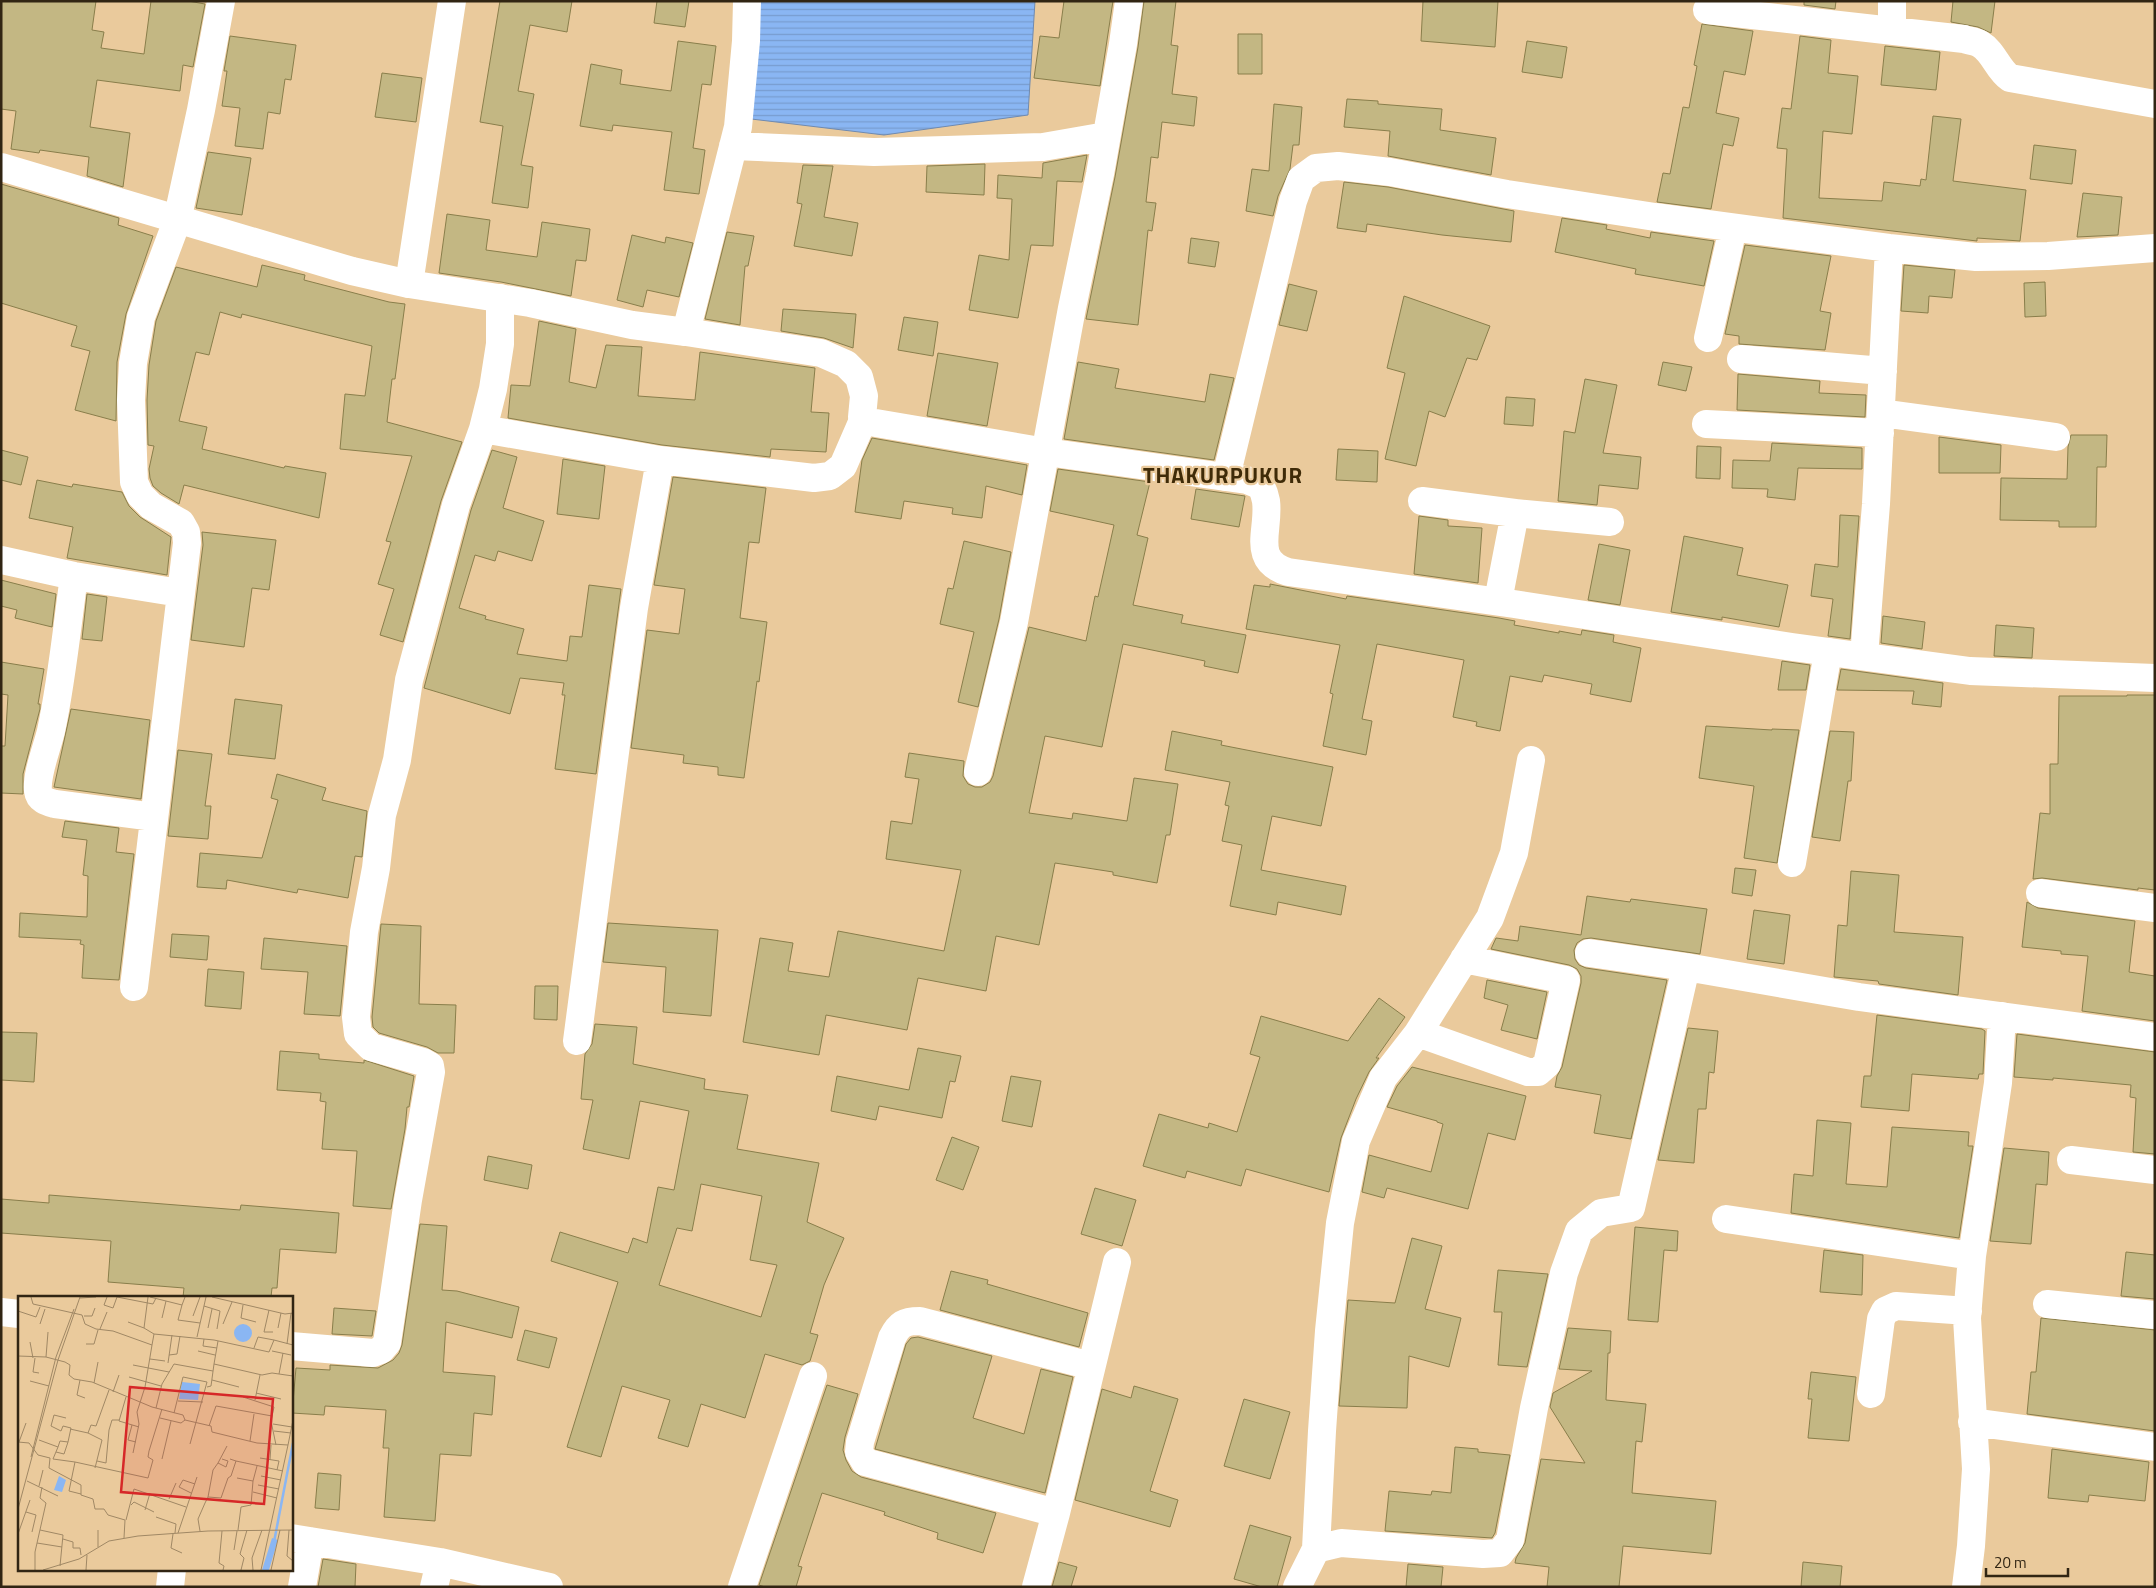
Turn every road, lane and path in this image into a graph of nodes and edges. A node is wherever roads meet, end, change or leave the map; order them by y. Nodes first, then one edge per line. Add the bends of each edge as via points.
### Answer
1 (221, 1) edge
2 (452, 1) edge
3 (747, 1) edge
4 (1129, 1) edge
5 (1892, 1) edge
6 (1707, 10) dead end
7 (1892, 30) junction
8 (2155, 104) edge
9 (1106, 136) junction
10 (734, 146) junction
11 (1, 167) edge
12 (176, 221) junction
13 (1733, 228) junction
14 (1889, 248) junction
15 (2155, 248) edge
16 (410, 284) junction
17 (500, 298) junction
18 (686, 332) junction
19 (1708, 338) dead end
20 (1741, 359) dead end
21 (1883, 371) junction
22 (863, 420) junction
23 (1880, 423) junction
24 (1706, 424) dead end
25 (483, 428) junction
26 (2056, 437) dead end
27 (1046, 452) junction
28 (660, 460) junction
29 (1226, 477) junction
30 (1422, 501) dead end
31 (1515, 513) junction
32 (1610, 522) dead end
33 (1, 560) edge
34 (74, 576) junction
35 (180, 593) junction
36 (1498, 601) junction
37 (1828, 652) junction
38 (1864, 656) junction
39 (2155, 678) edge
40 (1531, 760) dead end
41 (978, 772) dead end
42 (154, 817) junction
43 (1792, 863) dead end
44 (2040, 893) dead end
45 (2155, 908) edge
46 (1589, 953) dead end
47 (1464, 959) junction
48 (1686, 967) junction
49 (134, 987) dead end
50 (2002, 1016) junction
51 (1418, 1033) junction
52 (2155, 1037) edge
53 (577, 1041) dead end
54 (2071, 1160) dead end
55 (2155, 1170) edge
56 (1726, 1219) dead end
57 (1972, 1256) junction
58 (1117, 1262) dead end
59 (2047, 1304) dead end
60 (1, 1312) edge
61 (1968, 1312) junction
62 (18, 1314) edge
63 (2155, 1315) edge
64 (292, 1346) edge
65 (1091, 1366) junction
66 (813, 1376) dead end
67 (1871, 1394) dead end
68 (1972, 1422) junction
69 (2155, 1447) edge
70 (1056, 1513) junction
71 (301, 1540) edge
72 (1316, 1549) junction
73 (172, 1570) edge
74 (437, 1574) edge
75 (170, 1587) edge
76 (302, 1587) edge
77 (550, 1587) edge
78 (742, 1587) edge
79 (1036, 1587) edge
80 (1296, 1587) edge
81 (1966, 1587) edge

1 - 12 street
2 - 16 street
3 - 10 street via 746,41
4 - 9 street
5 - 7 street
6 - 7 street
7 - 8 street via 1980,44 2010,78
9 - 10 street via 1044,147 928,151
9 - 27 street
10 - 18 street
11 - 12 street
12 - 16 street via 343,269
12 - 35 street via 141,317 133,362 132,400 134,482 140,495 151,506 181,524 186,532
13 - 14 street
13 - 19 street
13 - 29 street via 1507,194 1390,172 1338,166 1316,168 1301,179 1293,201
14 - 15 street via 1976,257 2048,256
14 - 21 street
16 - 17 street
17 - 18 street via 632,325
17 - 25 street via 500,344
18 - 22 street via 821,353 846,364 859,377 864,396
20 - 21 street
21 - 23 street
22 - 27 street
22 - 28 street via 843,466 830,476 814,478
23 - 24 street
23 - 26 street
23 - 38 street
25 - 28 street
25 - 64 street via 456,505 409,680 397,760 382,815 364,932 356,1017 358,1034 371,1047 423,1062 430,1066 431,1072 387,1343 373,1353
27 - 29 street
27 - 41 street via 1014,622
28 - 53 street via 634,608
29 - 36 street via 1248,480 1261,486 1266,501 1264,544 1267,559 1274,568
30 - 31 street
31 - 32 street
31 - 36 street
33 - 34 street
34 - 35 street
34 - 42 street via 58,690 38,794 55,804
35 - 42 street
36 - 37 street
37 - 38 street
37 - 43 street
38 - 39 street via 1970,671
40 - 47 street via 1514,854 1490,918
42 - 49 street
44 - 45 street
46 - 48 street
47 - 51 street
47 - 51 street via 1566,980 1548,1064 1538,1072 1528,1072
48 - 50 street via 1859,997
48 - 72 street via 1631,1208 1601,1213 1579,1231 1564,1273 1534,1408 1510,1540 1500,1553 1483,1554 1341,1543
50 - 52 street
50 - 57 street via 1998,1083
51 - 72 street via 1383,1078 1356,1141 1340,1223 1329,1332
54 - 55 street
56 - 57 street
57 - 61 street
58 - 65 street
59 - 63 street
60 - 62 street
61 - 67 street via 1896,1306 1884,1311
61 - 68 street
65 - 70 street
65 - 70 street via 920,1321 906,1321 898,1326 892,1338 860,1442 859,1452 865,1462
66 - 78 street
68 - 69 street
68 - 81 street via 1976,1469
70 - 79 street
71 - 74 street
71 - 76 street
72 - 80 street
73 - 75 street
74 - 77 street

